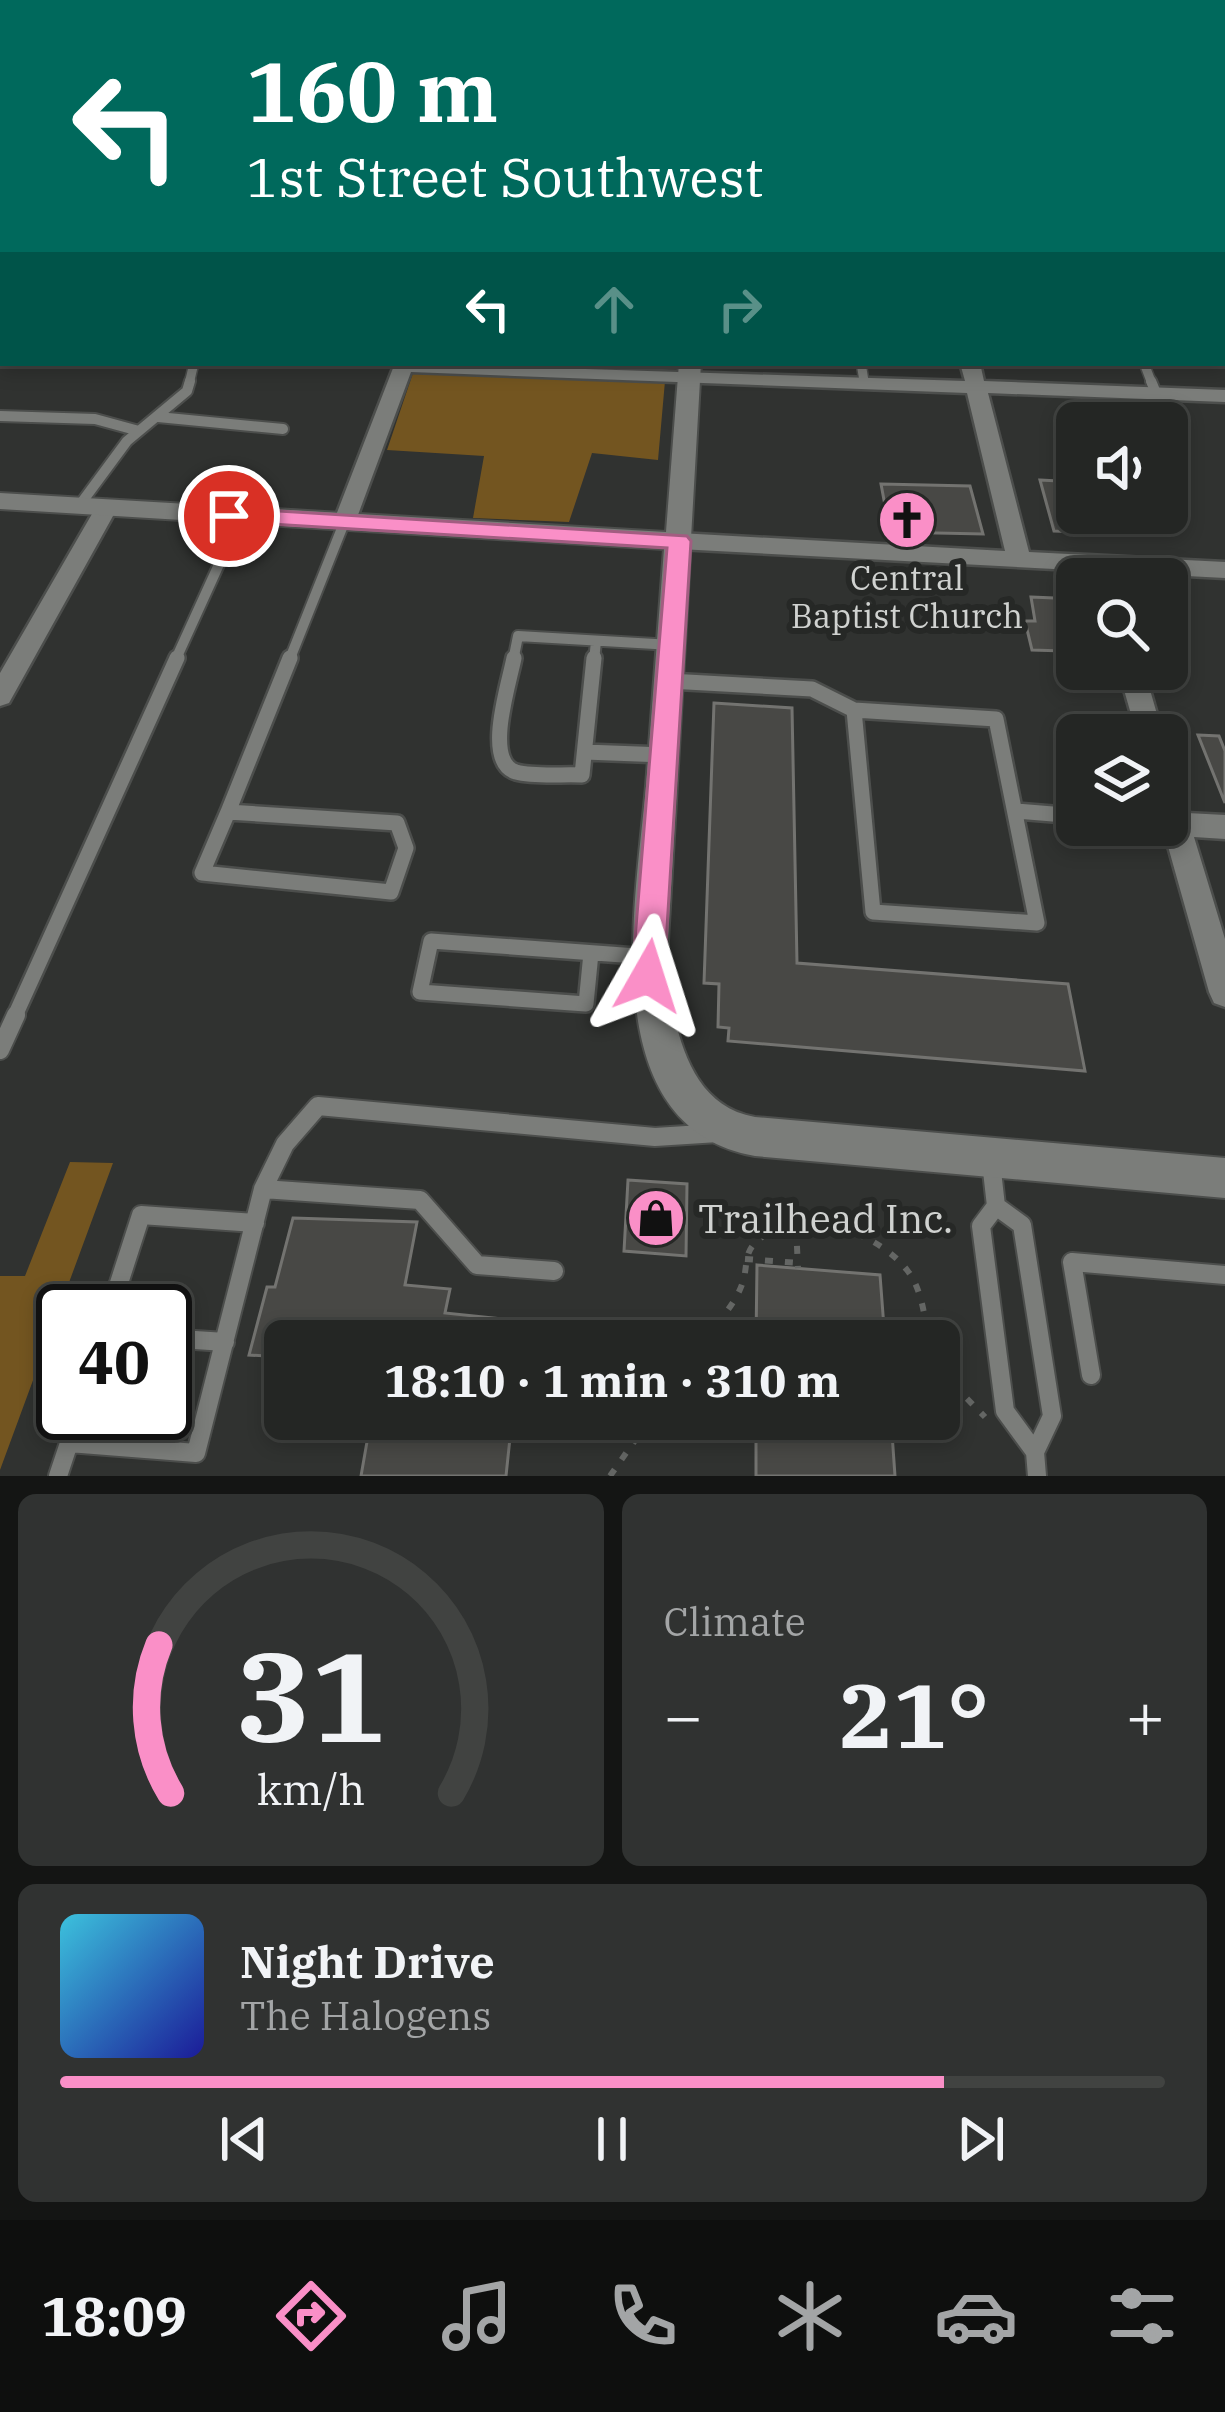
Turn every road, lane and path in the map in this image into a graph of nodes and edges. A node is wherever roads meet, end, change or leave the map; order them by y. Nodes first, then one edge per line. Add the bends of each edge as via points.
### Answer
1 (193, 366) edge
2 (403, 366) edge
3 (518, 366) edge
4 (971, 366) edge
5 (1145, 366) edge
6 (689, 369) edge
7 (863, 372) edge
8 (976, 386) junction
9 (1156, 394) junction
10 (1225, 396) edge
11 (0, 416) edge
12 (158, 417) junction
13 (284, 429) dead end
14 (139, 431) junction
15 (0, 501) edge
16 (79, 506) junction
17 (107, 507) junction
18 (241, 517) junction
19 (344, 524) junction
20 (679, 541) junction
21 (1019, 559) junction
22 (1056, 565) edge
23 (1225, 570) edge
24 (1188, 571) edge
25 (596, 641) junction
26 (672, 645) junction
27 (669, 681) junction
28 (0, 696) edge
29 (854, 710) junction
30 (585, 752) junction
31 (664, 755) junction
32 (1016, 811) junction
33 (228, 812) junction
34 (1056, 814) edge
35 (1188, 825) edge
36 (1225, 827) edge
37 (1178, 846) edge
38 (591, 952) junction
39 (650, 957) junction
40 (1225, 992) edge
41 (0, 1050) edge
42 (735, 1132) junction
43 (991, 1161) junction
44 (1225, 1178) edge
45 (263, 1189) junction
46 (997, 1206) junction
47 (254, 1223) junction
48 (796, 1226) junction
49 (746, 1259) junction
50 (554, 1270) dead end
51 (1225, 1275) edge
52 (119, 1284) edge
53 (718, 1320) edge
54 (923, 1320) edge
55 (192, 1340) edge
56 (224, 1342) junction
57 (1091, 1375) dead end
58 (70, 1440) edge
59 (635, 1440) edge
60 (69, 1443) junction
61 (1035, 1452) junction
62 (58, 1476) edge
63 (610, 1476) edge
64 (1037, 1476) edge

1 - 12 lane via 187,391
2 - 19 street
3 - 6 street
4 - 8 street
5 - 9 lane
6 - 7 street
6 - 20 street
7 - 8 street
8 - 9 street
8 - 21 street
9 - 10 street
11 - 14 lane via 95,419
12 - 13 lane
12 - 14 lane
14 - 16 lane
15 - 16 street
16 - 17 street
17 - 18 street
17 - 28 street
18 - 19 street
18 - 41 lane
19 - 20 street
19 - 33 lane
20 - 21 street
20 - 26 street
21 - 22 street
23 - 24 street
25 - 26 lane
25 - 30 lane
25 - 30 lane via 518,636 497,750 516,772 582,775
26 - 27 street
27 - 29 lane via 812,688
27 - 31 street
29 - 32 lane via 996,719
29 - 32 lane via 872,912 1037,923
30 - 31 lane
31 - 39 street
32 - 34 lane
33 - 33 lane via 397,823 406,848 391,892 202,873
35 - 36 street
37 - 40 street
38 - 38 lane via 431,941 420,992 586,1004
38 - 39 lane
39 - 42 street via 670,1072 688,1101
42 - 43 street
42 - 45 lane via 655,1137 318,1106 292,1129
43 - 44 street
43 - 46 lane
45 - 47 lane
45 - 50 lane via 420,1200 477,1265
46 - 61 lane via 981,1226 1004,1411
46 - 61 lane via 1022,1226 1052,1416
47 - 52 lane via 141,1215
47 - 56 lane
48 - 49 path via 754,1244
48 - 49 path via 798,1266
48 - 54 path via 849,1231 887,1250 913,1280
49 - 53 path via 744,1282
51 - 57 lane via 1072,1262
55 - 56 lane
56 - 60 lane via 196,1453
58 - 60 lane
59 - 63 path
60 - 62 lane
61 - 64 lane

